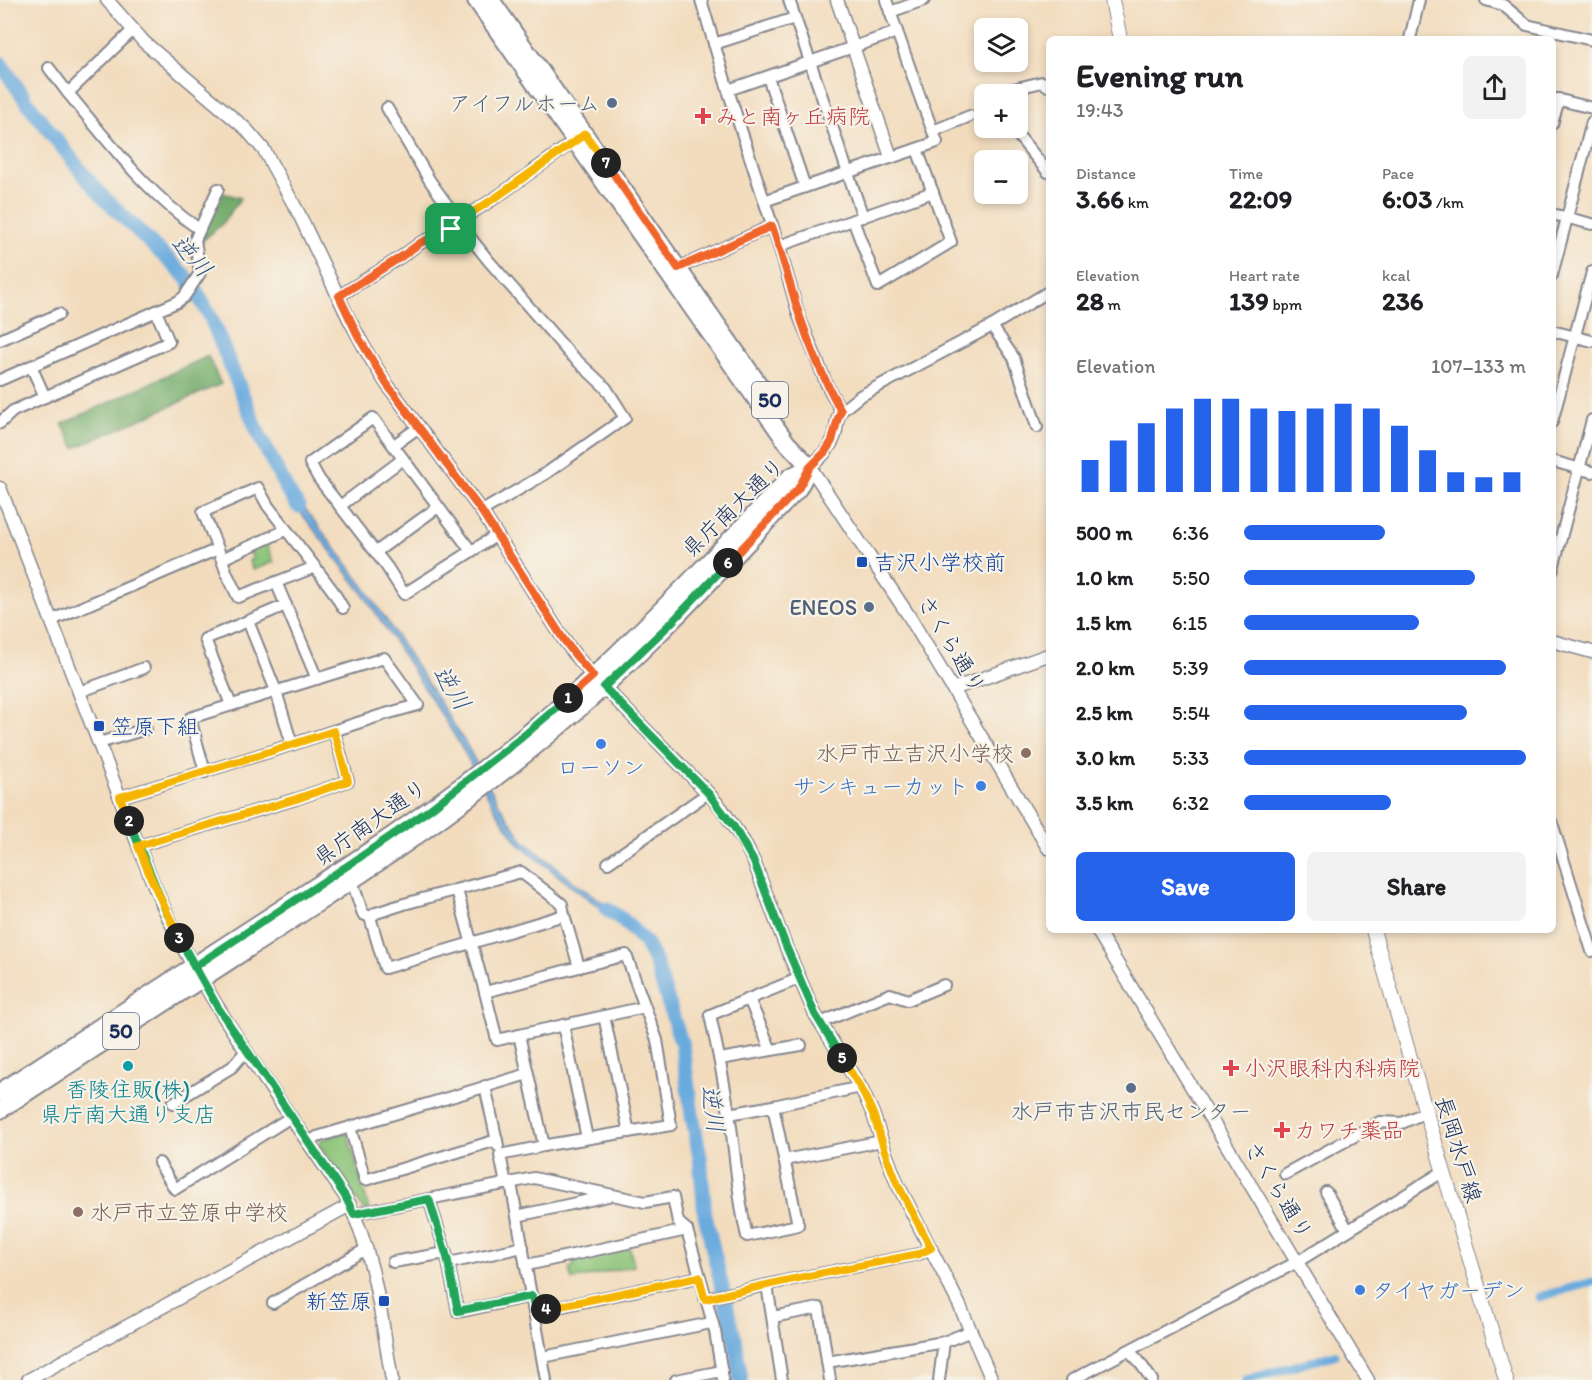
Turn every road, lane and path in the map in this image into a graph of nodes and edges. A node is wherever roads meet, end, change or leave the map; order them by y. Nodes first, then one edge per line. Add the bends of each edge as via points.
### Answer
1 (107, 0) edge
2 (476, 0) edge
3 (491, 0) edge
4 (701, 0) edge
5 (789, 0) edge
6 (837, 0) edge
7 (886, 0) edge
8 (924, 0) edge
9 (1112, 0) edge
10 (1419, 0) edge
11 (1486, 0) edge
12 (890, 12) junction
13 (795, 18) junction
14 (133, 30) junction
15 (897, 32) junction
16 (1119, 36) edge
17 (1411, 36) edge
18 (1592, 40) edge
19 (714, 44) junction
20 (853, 47) junction
21 (810, 62) junction
22 (49, 68) dead end
23 (768, 77) junction
24 (1028, 85) edge
25 (1046, 85) edge
26 (728, 90) junction
27 (68, 93) junction
28 (1556, 98) edge
29 (387, 108) dead end
30 (1592, 108) edge
31 (970, 116) dead end
32 (1592, 122) edge
33 (933, 131) junction
34 (580, 137) junction
35 (1020, 138) edge
36 (917, 149) junction
37 (891, 158) junction
38 (1046, 170) edge
39 (848, 172) junction
40 (805, 187) junction
41 (218, 189) dead end
42 (933, 192) junction
43 (764, 201) junction
44 (1556, 215) edge
45 (1567, 218) junction
46 (858, 219) junction
47 (460, 222) junction
48 (1592, 224) edge
49 (772, 226) junction
50 (199, 229) junction
51 (779, 246) junction
52 (1556, 260) edge
53 (678, 268) junction
54 (1592, 272) edge
55 (1046, 293) edge
56 (339, 296) junction
57 (156, 311) junction
58 (59, 314) dead end
59 (992, 326) junction
60 (1556, 332) edge
61 (1575, 337) junction
62 (0, 340) edge
63 (1592, 341) edge
64 (32, 366) junction
65 (0, 380) edge
66 (45, 397) junction
67 (1556, 407) edge
68 (841, 411) junction
69 (1592, 420) edge
70 (0, 423) edge
71 (419, 427) junction
72 (1037, 427) dead end
73 (393, 445) junction
74 (403, 459) junction
75 (1556, 462) edge
76 (810, 467) junction
77 (1580, 469) junction
78 (1592, 472) edge
79 (0, 488) edge
80 (340, 507) junction
81 (438, 507) junction
82 (482, 512) junction
83 (286, 530) junction
84 (497, 535) junction
85 (471, 551) junction
86 (376, 552) junction
87 (220, 554) junction
88 (1556, 557) edge
89 (315, 567) junction
90 (276, 582) junction
91 (286, 605) junction
92 (343, 608) dead end
93 (52, 620) junction
94 (248, 621) junction
95 (1556, 642) edge
96 (1592, 652) edge
97 (1046, 656) edge
98 (144, 668) dead end
99 (317, 679) junction
100 (598, 681) junction
101 (953, 689) junction
102 (276, 691) junction
103 (80, 692) junction
104 (231, 705) junction
105 (146, 729) dead end
106 (334, 731) junction
107 (99, 743) junction
108 (292, 745) junction
109 (205, 772) junction
110 (470, 788) junction
111 (708, 793) junction
112 (120, 797) junction
113 (1556, 836) edge
114 (138, 846) junction
115 (1046, 846) edge
116 (608, 863) dead end
117 (352, 881) junction
118 (457, 890) junction
119 (564, 915) junction
120 (370, 918) junction
121 (1099, 933) edge
122 (1374, 933) edge
123 (472, 943) junction
124 (1592, 951) edge
125 (579, 967) junction
126 (198, 974) junction
127 (800, 978) junction
128 (944, 985) dead end
129 (486, 992) junction
130 (749, 999) junction
131 (645, 1007) junction
132 (604, 1016) junction
133 (820, 1023) junction
134 (563, 1025) junction
135 (519, 1035) junction
136 (801, 1045) dead end
137 (771, 1050) junction
138 (246, 1051) junction
139 (720, 1059) junction
140 (528, 1074) junction
141 (485, 1086) junction
142 (861, 1087) junction
143 (0, 1092) edge
144 (173, 1103) dead end
145 (773, 1106) junction
146 (0, 1110) edge
147 (1426, 1112) junction
148 (729, 1114) junction
149 (291, 1117) junction
150 (350, 1127) junction
151 (629, 1132) junction
152 (588, 1138) junction
153 (497, 1140) junction
154 (882, 1140) junction
155 (308, 1142) junction
156 (544, 1146) junction
157 (500, 1155) junction
158 (784, 1160) junction
159 (159, 1163) dead end
160 (1444, 1171) junction
161 (1285, 1174) dead end
162 (508, 1183) junction
163 (1326, 1192) dead end
164 (611, 1195) junction
165 (429, 1199) junction
166 (352, 1209) junction
167 (517, 1216) junction
168 (687, 1230) junction
169 (1348, 1230) junction
170 (523, 1246) junction
171 (931, 1248) junction
172 (366, 1249) junction
173 (447, 1258) junction
174 (393, 1262) dead end
175 (1297, 1262) junction
176 (527, 1265) junction
177 (699, 1277) junction
178 (767, 1285) junction
179 (532, 1296) junction
180 (709, 1299) junction
181 (273, 1303) dead end
182 (535, 1312) junction
183 (773, 1317) junction
184 (711, 1323) junction
185 (971, 1331) junction
186 (944, 1342) junction
187 (1129, 1351) junction
188 (543, 1358) junction
189 (827, 1362) junction
190 (722, 1375) edge
191 (28, 1380) edge
192 (392, 1380) edge
193 (546, 1380) edge
194 (676, 1380) edge
195 (782, 1380) edge
196 (830, 1380) edge
197 (939, 1380) edge
198 (992, 1380) edge
199 (1072, 1380) edge
200 (1152, 1380) edge
201 (1368, 1380) edge
202 (1506, 1380) edge

1 - 14 street
2 - 34 main road, さくら通り / 50
3 - 34 main road, さくら通り / 50
4 - 19 street
5 - 13 street
6 - 20 street
7 - 12 street
8 - 12 street
9 - 16 main road
10 - 17 street
11 - 18 street via 1503,5 1527,25
12 - 15 street
13 - 19 street
13 - 21 street
14 - 27 street
14 - 56 street via 246,129 264,150
15 - 20 street
15 - 33 street
19 - 26 street
20 - 21 street
20 - 37 street
21 - 23 street
21 - 39 street
22 - 27 street
23 - 26 street
23 - 40 street
24 - 25 street
26 - 43 street
27 - 50 street via 125,162
28 - 30 street
29 - 47 street via 430,181
31 - 33 street
32 - 45 street
33 - 36 street via 938,142
34 - 47 street
34 - 53 main road, さくら通り / 50
34 - 76 main road, さくら通り / 50 via 787,443
35 - 38 street
36 - 37 street
36 - 42 street
37 - 39 street
39 - 40 street
39 - 46 street
40 - 43 street
41 - 50 street
42 - 46 street
42 - 46 street via 951,242 878,286
43 - 49 street
44 - 45 street
45 - 48 street
45 - 52 street
46 - 51 street
47 - 56 street
47 - 82 street via 569,353 606,388 625,418
49 - 51 street
49 - 53 street
50 - 57 street via 195,240 199,275 184,297
51 - 68 street via 810,343
53 - 76 main road, さくら通り / 50 via 794,435
54 - 61 street
55 - 59 street
56 - 71 street via 368,354
57 - 64 street
57 - 66 street via 169,342
58 - 62 street
59 - 68 street via 860,396
59 - 72 street via 1014,358
60 - 61 street
61 - 63 street
61 - 67 street
64 - 65 street
64 - 66 street
66 - 70 street via 12,411
68 - 76 street via 832,441
69 - 77 street
71 - 73 street
71 - 82 street
73 - 74 street
73 - 80 street via 374,418 310,463
74 - 80 street
74 - 81 street
75 - 77 street
76 - 100 main road, 県庁南大通り / 50 via 798,489 672,622
76 - 101 street, さくら通り
77 - 78 street
77 - 88 street
79 - 93 street
80 - 86 street
81 - 85 street
81 - 86 street
82 - 84 street
83 - 87 street
83 - 87 street via 258,488 203,512
83 - 89 street
84 - 85 street
84 - 100 street via 564,640
85 - 86 street via 404,594
87 - 90 street via 238,597
87 - 93 street
89 - 90 street
89 - 92 street
90 - 91 street
91 - 94 street
91 - 99 street
93 - 103 street
94 - 102 street
94 - 104 street via 205,639
95 - 96 street
97 - 101 street
98 - 103 street
99 - 102 street
99 - 106 street via 384,658 418,705
100 - 110 main road, 県庁南大通り / 50 via 530,751
100 - 111 street
101 - 115 street, さくら通り
102 - 104 street
102 - 108 street
103 - 107 street
104 - 109 street via 190,718
105 - 107 street
106 - 108 street
106 - 114 street via 348,781
107 - 112 street
108 - 109 street
109 - 112 street
110 - 117 main road, 県庁南大通り / 50 via 423,833
110 - 126 main road, 県庁南大通り / 50 via 398,833
111 - 116 street
111 - 127 street via 749,852
112 - 114 street
113 - 124 street
114 - 126 street
117 - 120 street via 363,914
117 - 126 main road, 県庁南大通り / 50
118 - 119 street via 521,872 562,904
118 - 120 street
118 - 123 street
119 - 123 street
119 - 125 street
120 - 123 street via 385,968
121 - 175 street, さくら通り
122 - 147 main road, 長岡水戸線
123 - 129 street
125 - 129 street
125 - 131 street via 626,955
126 - 138 street
126 - 143 main road, 県庁南大通り / 50
126 - 146 main road, 県庁南大通り / 50
127 - 130 street
127 - 133 street
128 - 133 street via 908,1000 891,993
129 - 135 street via 497,1040
130 - 137 street
130 - 139 street via 710,1015
131 - 132 street
131 - 151 street via 657,1040 671,1125
132 - 134 street
132 - 151 street
133 - 142 street
134 - 135 street
134 - 152 street
135 - 140 street
136 - 137 street
137 - 139 street
138 - 144 street via 232,1067
138 - 149 street
139 - 148 street
140 - 141 street
140 - 156 street
141 - 150 street
141 - 153 street
142 - 145 street
142 - 154 street
145 - 148 street
145 - 158 street
147 - 160 main road, 長岡水戸線
147 - 161 street via 1401,1123 1380,1122
148 - 158 street via 747,1236 798,1225
149 - 155 street
149 - 159 street via 175,1189
150 - 153 street via 366,1180
150 - 155 street
151 - 152 street
152 - 156 street
153 - 157 street
154 - 158 street
154 - 171 street via 899,1187
155 - 166 street
156 - 157 street
157 - 162 street
160 - 169 street
160 - 202 main road, 長岡水戸線
162 - 164 street via 534,1178
162 - 165 street
162 - 167 street
163 - 169 street
164 - 167 street
164 - 168 street via 645,1202 673,1197 678,1222
165 - 166 street
165 - 173 street
166 - 172 street
166 - 191 street
167 - 170 street
168 - 176 street
168 - 177 street
169 - 175 street
170 - 173 street
170 - 176 street
171 - 178 street via 919,1254
171 - 185 street
172 - 181 street
172 - 192 street
173 - 174 street
173 - 179 street via 458,1311
175 - 187 street
175 - 201 street, さくら通り
176 - 179 street
177 - 180 street
177 - 182 street
178 - 180 street
178 - 183 street
179 - 182 street
180 - 184 street
182 - 188 street
183 - 189 street via 819,1308
183 - 195 street
184 - 188 street
184 - 190 street
185 - 186 street
185 - 198 street
186 - 189 street
186 - 197 street
187 - 199 street
187 - 200 street
188 - 193 street
189 - 196 street
190 - 194 street

